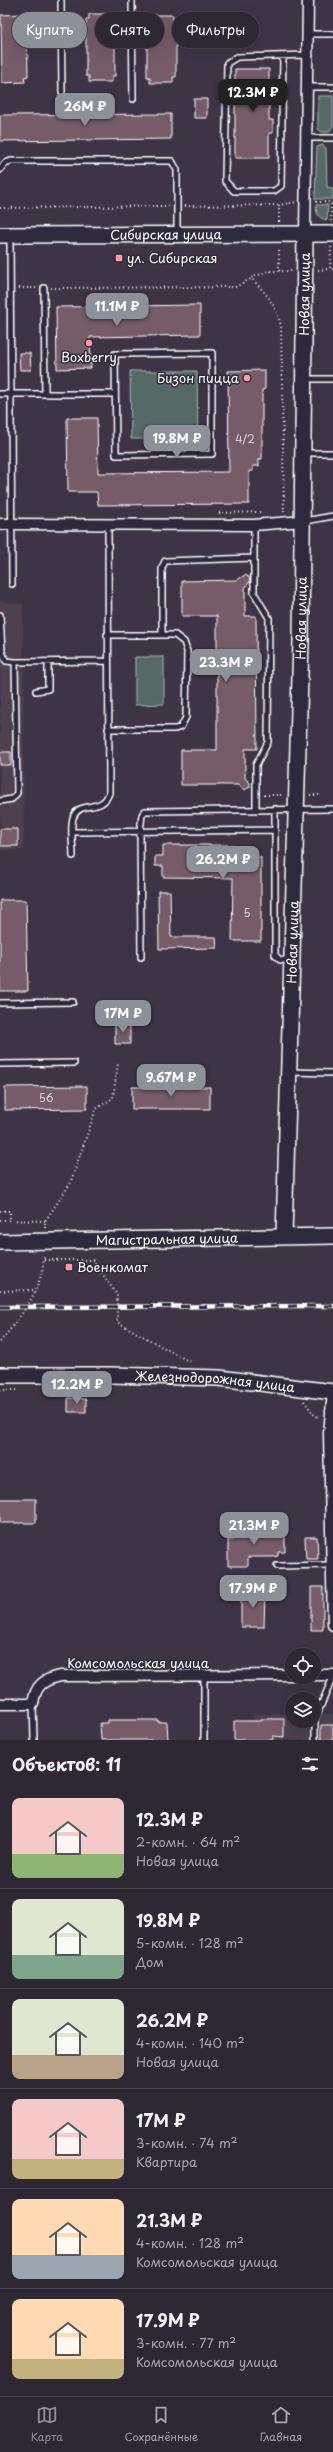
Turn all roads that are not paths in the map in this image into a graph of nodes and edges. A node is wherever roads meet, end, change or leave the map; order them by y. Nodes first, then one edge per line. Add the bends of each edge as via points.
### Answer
1 (62, 0) edge
2 (132, 0) edge
3 (308, 0) edge
4 (308, 34) junction
5 (333, 34) edge
6 (308, 55) junction
7 (283, 56) junction
8 (308, 87) junction
9 (333, 87) edge
10 (62, 92) dead end
11 (133, 99) dead end
12 (308, 138) junction
13 (333, 138) edge
14 (0, 170) edge
15 (177, 234) junction
16 (305, 234) junction
17 (333, 234) edge
18 (5, 235) edge
19 (44, 288) road end
20 (305, 379) junction
21 (333, 379) edge
22 (0, 394) edge
23 (11, 394) junction
24 (45, 394) junction
25 (115, 394) junction
26 (304, 453) junction
27 (333, 453) edge
28 (333, 516) edge
29 (303, 521) junction
30 (0, 524) edge
31 (12, 524) junction
32 (108, 524) junction
33 (254, 525) junction
34 (254, 558) junction
35 (12, 584) dead end
36 (0, 615) edge
37 (107, 635) junction
38 (162, 635) junction
39 (108, 661) junction
40 (14, 662) junction
41 (48, 662) junction
42 (36, 691) dead end
43 (108, 729) junction
44 (0, 801) edge
45 (256, 809) junction
46 (275, 809) junction
47 (297, 809) junction
48 (333, 809) edge
49 (275, 830) junction
50 (140, 831) junction
51 (73, 832) junction
52 (73, 856) dead end
53 (141, 957) dead end
54 (293, 961) junction
55 (74, 1002) dead end
56 (0, 1004) edge
57 (0, 1064) edge
58 (74, 1064) dead end
59 (290, 1072) junction
60 (333, 1073) edge
61 (284, 1236) junction
62 (333, 1236) edge
63 (0, 1242) edge
64 (0, 1375) edge
65 (333, 1392) edge
66 (332, 1565) junction
67 (277, 1566) dead end
68 (333, 1625) edge
69 (285, 1675) edge
70 (321, 1675) edge
71 (204, 1676) junction
72 (333, 1676) edge
73 (0, 1704) edge
74 (33, 1704) junction
75 (34, 1740) edge
76 (204, 1740) edge
77 (315, 1740) edge

1 - 10 lane
2 - 11 lane
3 - 4 street, Новая улица
4 - 5 lane
4 - 6 street, Новая улица
6 - 7 lane
6 - 8 street, Новая улица
7 - 7 lane via 236,57 227,63 225,181 234,191 274,191 281,186
8 - 9 lane
8 - 12 street, Новая улица
12 - 13 lane
12 - 16 street, Новая улица
14 - 15 lane via 5,162 11,161 166,160 175,164 177,170
15 - 16 main road, Сибирская улица
15 - 18 main road, Сибирская улица
16 - 17 main road, Сибирская улица
16 - 20 main road, Новая улица
18 - 23 lane via 10,289
19 - 24 lane
20 - 21 lane
20 - 26 main road, Новая улица
22 - 23 lane
23 - 24 lane
23 - 31 lane
24 - 25 lane
25 - 25 lane via 116,455 212,454 212,352 115,354
26 - 27 lane
26 - 29 main road, Новая улица
28 - 29 lane
29 - 33 street
29 - 47 main road, Новая улица
30 - 31 street
31 - 32 street
31 - 35 lane
32 - 33 street
32 - 37 lane
33 - 34 lane
34 - 38 lane via 165,561 162,568
34 - 45 lane via 254,593 269,618 268,742 256,765
36 - 40 lane via 2,655 6,661
37 - 38 lane
37 - 39 lane
38 - 43 lane via 180,637 186,646 185,722 181,727 174,729
39 - 41 lane
39 - 43 lane
40 - 41 lane
40 - 44 lane via 17,793 12,799
41 - 42 lane via 48,689
43 - 51 lane via 109,793 101,805 79,810 73,820
45 - 46 lane
45 - 50 lane via 149,810 142,815
46 - 47 lane
46 - 49 lane
47 - 48 lane
47 - 54 main road, Новая улица
49 - 50 lane
49 - 54 lane via 275,956 280,960
50 - 51 lane
50 - 53 lane
51 - 52 lane
54 - 59 main road, Новая улица
55 - 56 lane
57 - 58 lane
59 - 60 lane
59 - 61 main road, Новая улица
61 - 62 main road, Магистральная улица
61 - 63 main road, Магистральная улица
64 - 65 main road, Железнодорожная улица via 219,1378
65 - 66 street via 330,1418
66 - 67 lane
66 - 68 street
69 - 71 street, Комсомольская улица
70 - 72 street
71 - 74 street, Комсомольская улица via 52,1678 44,1681 36,1689
71 - 76 lane
72 - 77 lane via 315,1719
73 - 74 street
74 - 75 lane

